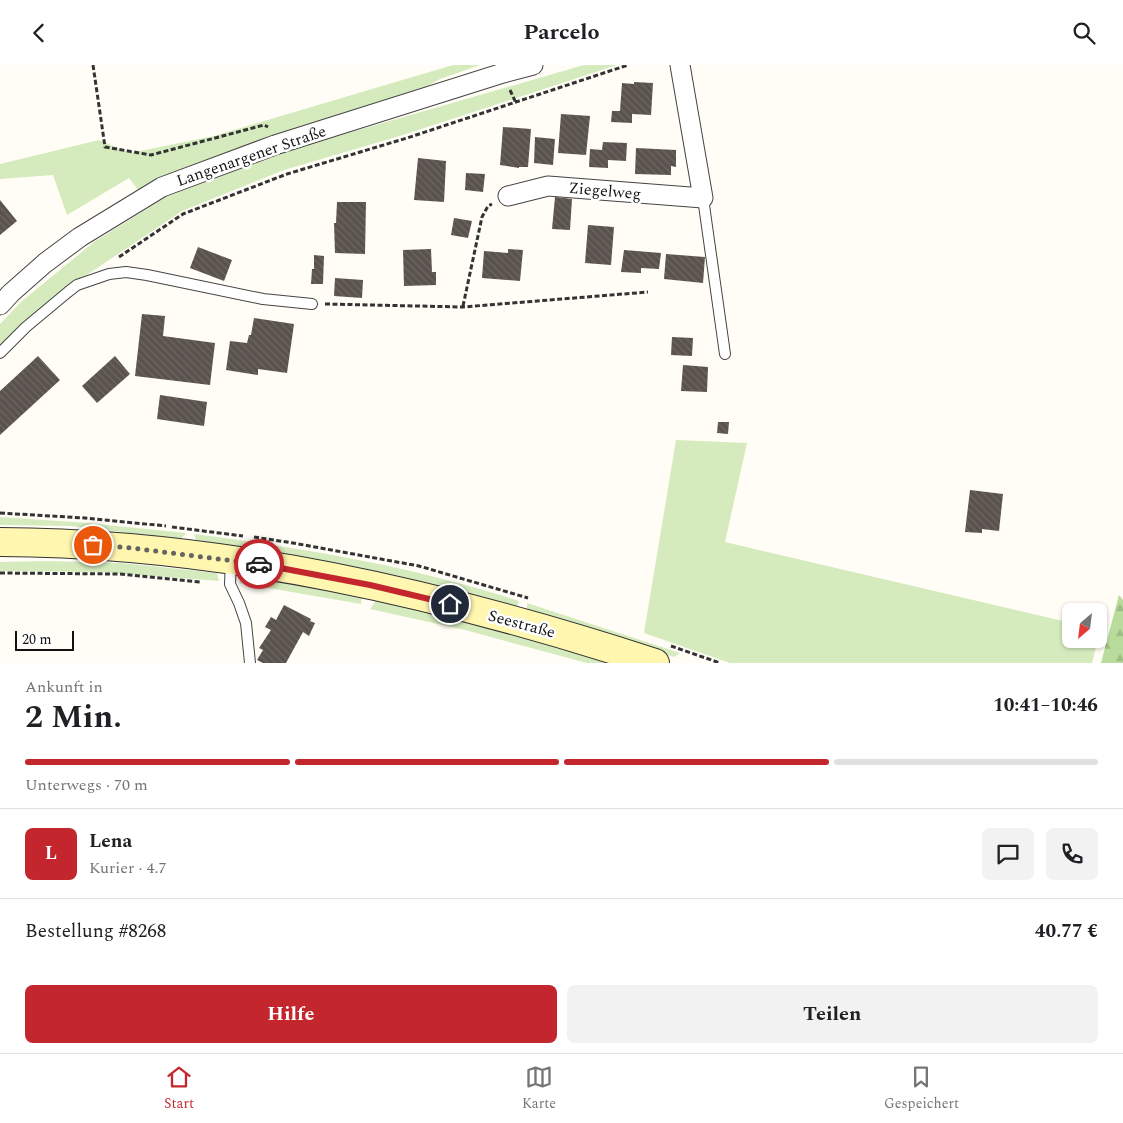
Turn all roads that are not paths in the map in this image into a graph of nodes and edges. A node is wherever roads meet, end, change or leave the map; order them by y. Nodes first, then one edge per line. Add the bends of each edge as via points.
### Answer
1 (533, 65) edge
2 (680, 65) edge
3 (508, 196) road end
4 (703, 199) junction
5 (312, 304) road end
6 (0, 305) edge
7 (0, 353) edge
8 (725, 354) dead end
9 (0, 542) edge
10 (231, 572) junction
11 (250, 663) edge
12 (655, 663) edge

1 - 6 street, Langenargener Straße via 275,145 162,187 52,257
2 - 4 street
3 - 4 street, Ziegelweg via 548,185
4 - 8 lane
5 - 7 lane via 263,299 147,275 109,274 77,285
9 - 10 main road, Seestraße via 131,548
10 - 11 lane via 246,623
10 - 12 main road, Seestraße via 288,569 415,595 549,630

